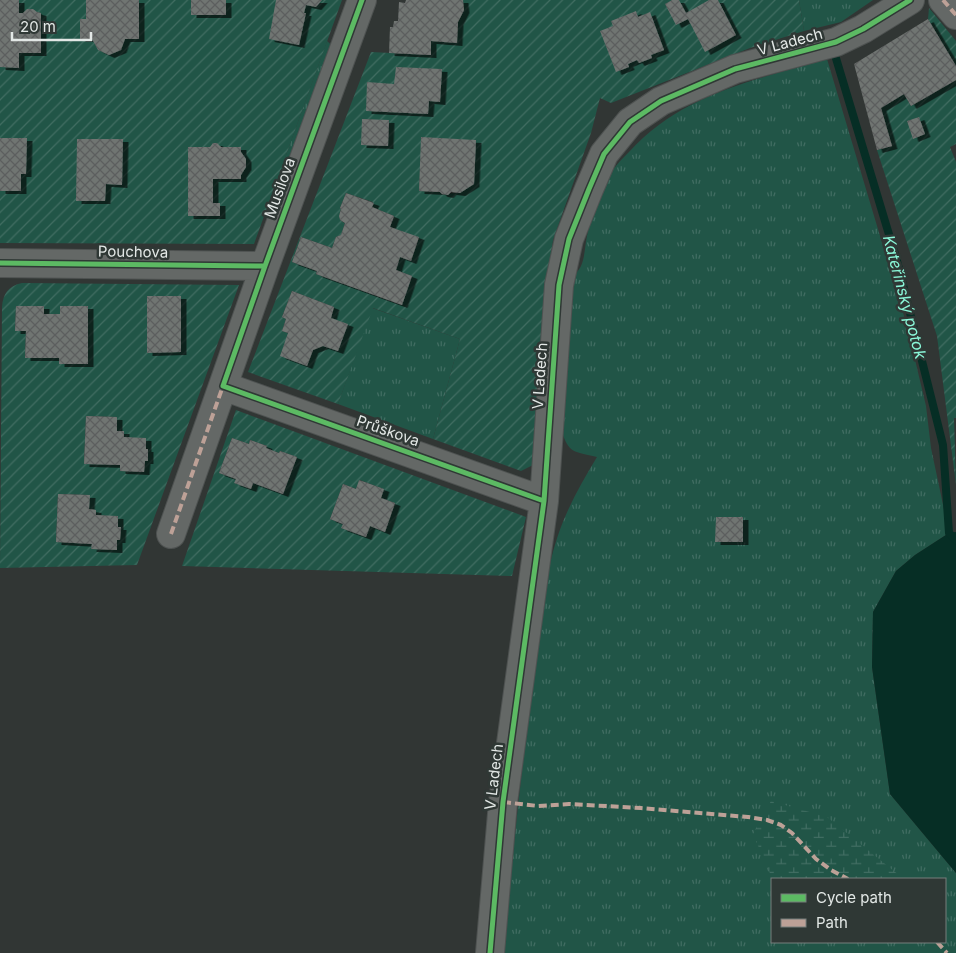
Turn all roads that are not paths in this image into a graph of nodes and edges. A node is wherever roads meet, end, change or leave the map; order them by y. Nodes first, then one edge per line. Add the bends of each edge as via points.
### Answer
1 (362, 0) edge
2 (910, 0) edge
3 (943, 0) edge
4 (956, 15) edge
5 (0, 263) edge
6 (265, 266) junction
7 (223, 386) junction
8 (544, 501) junction
9 (171, 534) dead end
10 (490, 953) edge

1 - 6 street, Musilova
2 - 8 street, V Ladech via 836,42 735,69 661,101 630,122 604,154 569,238 559,285
3 - 4 street
5 - 6 street, Pouchova
6 - 7 street, Musilova
7 - 8 street, Průškova
7 - 9 street, Musilova
8 - 10 street, V Ladech via 503,802

